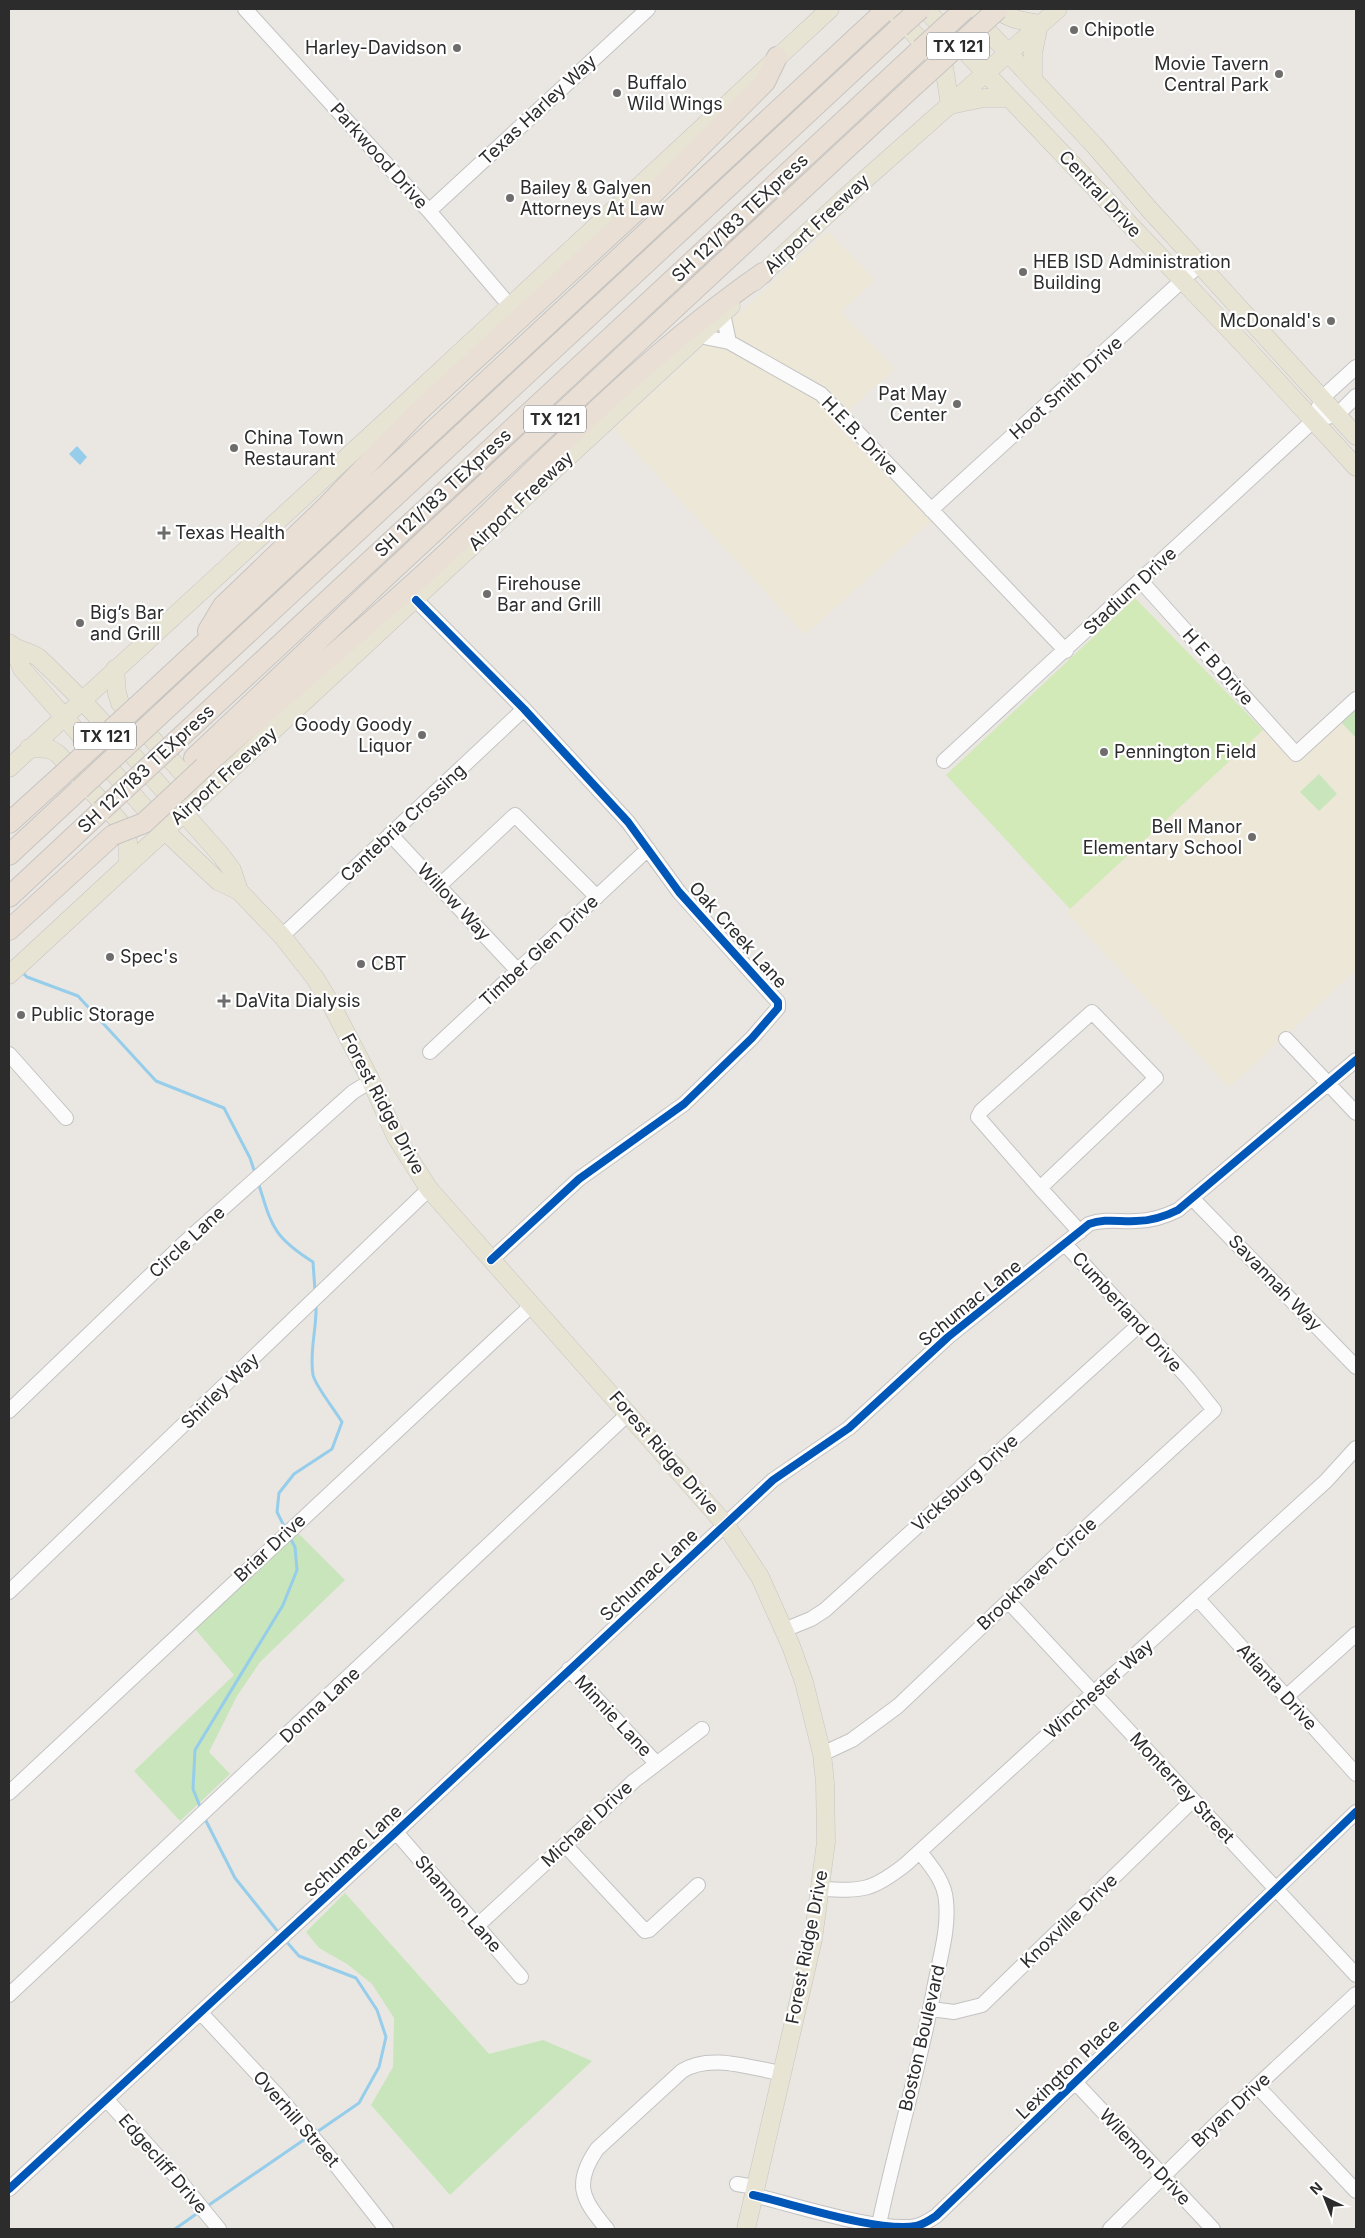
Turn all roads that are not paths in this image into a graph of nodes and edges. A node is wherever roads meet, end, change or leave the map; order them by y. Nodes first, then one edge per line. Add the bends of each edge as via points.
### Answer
1 (245, 9) edge
2 (648, 9) edge
3 (830, 9) edge
4 (887, 9) edge
5 (920, 9) edge
6 (925, 9) edge
7 (966, 9) edge
8 (998, 9) edge
9 (1058, 9) edge
10 (896, 18) edge
11 (1039, 24) junction
12 (1008, 52) junction
13 (778, 57) junction
14 (985, 73) junction
15 (1033, 80) junction
16 (1008, 98) junction
17 (950, 105) junction
18 (429, 211) junction
19 (1166, 228) junction
20 (1148, 245) junction
21 (1199, 265) junction
22 (764, 273) junction
23 (1182, 282) junction
24 (510, 306) junction
25 (723, 314) junction
26 (699, 336) junction
27 (729, 342) junction
28 (1356, 367) edge
29 (1356, 396) edge
30 (1322, 398) junction
31 (1337, 415) junction
32 (1314, 420) junction
33 (1356, 436) edge
34 (1356, 467) edge
35 (931, 510) junction
36 (1141, 581) junction
37 (416, 600) junction
38 (11, 645) edge
39 (197, 650) junction
40 (1066, 651) junction
41 (115, 669) junction
42 (1356, 699) edge
43 (80, 700) junction
44 (524, 709) junction
45 (64, 715) junction
46 (29, 748) junction
47 (944, 761) dead end
48 (199, 763) junction
49 (9, 768) edge
50 (213, 786) junction
51 (183, 813) junction
52 (9, 823) edge
53 (164, 830) junction
54 (390, 834) junction
55 (648, 849) junction
56 (9, 856) edge
57 (128, 864) junction
58 (439, 886) junction
59 (239, 891) junction
60 (9, 896) edge
61 (597, 897) junction
62 (9, 931) edge
63 (282, 936) junction
64 (518, 971) junction
65 (9, 975) edge
66 (1286, 1038) dead end
67 (430, 1052) dead end
68 (9, 1054) edge
69 (1356, 1060) edge
70 (371, 1081) junction
71 (1329, 1084) junction
72 (1356, 1113) edge
73 (66, 1118) dead end
74 (1040, 1188) junction
75 (429, 1190) junction
76 (1193, 1199) junction
77 (1080, 1232) junction
78 (1065, 1244) junction
79 (490, 1260) junction
80 (532, 1305) junction
81 (1139, 1325) junction
82 (1356, 1367) edge
83 (1189, 1379) joint
84 (9, 1411) edge
85 (629, 1413) junction
86 (1356, 1448) edge
87 (726, 1525) junction
88 (9, 1592) edge
89 (1198, 1599) junction
90 (1008, 1601) junction
91 (784, 1630) junction
92 (1356, 1634) edge
93 (569, 1670) junction
94 (1094, 1694) junction
95 (1286, 1697) junction
96 (702, 1729) dead end
97 (822, 1754) junction
98 (656, 1763) junction
99 (1356, 1774) edge
100 (9, 1793) edge
101 (1193, 1800) junction
102 (1356, 1812) edge
103 (396, 1832) junction
104 (565, 1844) junction
105 (920, 1852) junction
106 (698, 1885) dead end
107 (821, 1889) junction
108 (1276, 1889) junction
109 (477, 1926) junction
110 (1356, 1975) edge
111 (520, 1977) dead end
112 (1356, 1994) edge
113 (9, 1995) edge
114 (931, 2009) junction
115 (201, 2013) junction
116 (781, 2073) junction
117 (1076, 2084) junction
118 (1257, 2086) junction
119 (106, 2099) junction
120 (1162, 2176) junction
121 (737, 2184) dead end
122 (9, 2189) edge
123 (754, 2191) junction
124 (1356, 2191) edge
125 (879, 2227) edge
126 (219, 2229) edge
127 (386, 2229) edge
128 (607, 2229) edge
129 (746, 2229) edge
130 (1110, 2229) edge
131 (1213, 2229) edge

1 - 18 street, Parkwood Drive
2 - 18 street, Texas Harley Way
3 - 13 main road
4 - 39 highway, TX 121
5 - 10 highway, SH 121/183 TEXpress, bridge
6 - 14 main road, Central Drive
7 - 12 main road, Central Drive
7 - 60 highway, SH 121/183 TEXpress, bridge
8 - 11 main road via 1013,19
8 - 48 highway, Airport Freeway / TX 121, bridge via 381,581
9 - 11 main road, Airport Freeway
10 - 17 main road via 944,68
10 - 56 highway, SH 121/183 TEXpress, bridge
11 - 12 main road, Airport Freeway
11 - 15 main road via 1033,53
12 - 14 main road, Airport Freeway
12 - 15 main road, Central Drive
13 - 24 main road
13 - 39 highway via 765,82 635,212 461,371 223,606
14 - 16 main road, Central Drive
14 - 17 main road, Airport Freeway
15 - 19 main road, Central Drive
16 - 17 main road via 984,98
16 - 20 main road, Central Drive
17 - 22 main road, Airport Freeway
18 - 24 street, Parkwood Drive
19 - 20 main road
19 - 21 main road, Central Drive
20 - 23 main road, Central Drive
21 - 23 street, Hoot Smith Drive
21 - 30 main road, Central Drive
22 - 25 main road, Airport Freeway
22 - 48 highway via 728,298 630,381 448,552
23 - 32 main road, Central Drive
23 - 35 street, Hoot Smith Drive
24 - 41 main road
25 - 26 main road, Airport Freeway
25 - 27 street
26 - 27 street, H.E.B. Drive
26 - 37 main road, Airport Freeway
27 - 35 street, H.E.B. Drive via 821,394
28 - 30 street
29 - 31 street
30 - 31 main road, Central Drive
30 - 32 street
31 - 32 street
31 - 33 main road, Central Drive
32 - 34 main road, Central Drive
32 - 36 street, Stadium Drive
35 - 40 street
36 - 40 street, Stadium Drive
36 - 42 street, H E B Drive via 1296,754
37 - 44 street, Oak Creek Lane
37 - 50 main road, Airport Freeway
38 - 43 main road, Forest Ridge Drive via 36,656
38 - 45 main road, Forest Ridge Drive via 22,669
39 - 52 highway, TX 121, bridge
40 - 47 street, Stadium Drive
41 - 43 main road
41 - 50 main road via 120,703 187,778
43 - 45 main road
43 - 51 main road, Forest Ridge Drive
44 - 54 street, Cantebria Crossing
44 - 55 street, Oak Creek Lane via 628,822
45 - 46 main road
45 - 53 main road, Forest Ridge Drive
46 - 49 main road
46 - 57 main road via 50,749 58,754 119,821 128,842
48 - 62 highway, Airport Freeway / TX 121 via 110,838
50 - 51 main road, Airport Freeway
51 - 53 main road, Airport Freeway
51 - 59 main road, Forest Ridge Drive via 232,870
53 - 57 main road, Airport Freeway
53 - 59 main road, Forest Ridge Drive via 218,881
54 - 58 street, Willow Way
54 - 63 street, Cantebria Crossing
55 - 61 street, Timber Glen Drive
55 - 79 street, Oak Creek Lane via 679,892 774,995 778,1008 684,1104 579,1179
57 - 65 main road, Airport Freeway
58 - 61 street via 515,814
58 - 64 street, Willow Way
59 - 63 main road, Forest Ridge Drive
61 - 64 street, Timber Glen Drive
63 - 70 main road, Forest Ridge Drive via 315,978
64 - 67 street, Timber Glen Drive
66 - 71 street
68 - 73 street
69 - 71 street, Schumac Lane
70 - 75 main road, Forest Ridge Drive via 396,1137
70 - 84 street, Circle Lane via 352,1092 183,1244
71 - 72 street
71 - 76 street, Schumac Lane via 1254,1144
74 - 74 street via 978,1117 1088,1014 1095,1013 1156,1078
74 - 77 street
75 - 79 main road, Forest Ridge Drive
75 - 88 street, Shirley Way
76 - 77 street, Schumac Lane via 1166,1216 1137,1221 1097,1221
76 - 82 street, Savannah Way
77 - 78 street, Schumac Lane
78 - 81 street, Cumberland Drive
78 - 87 street, Schumac Lane via 948,1337 849,1428 772,1480
79 - 80 main road, Forest Ridge Drive
80 - 85 main road, Forest Ridge Drive
80 - 100 street, Briar Drive
81 - 83 street, Cumberland Drive
81 - 91 street, Vicksburg Drive via 826,1610
83 - 90 street, Brookhaven Circle via 1213,1407 1212,1414
85 - 87 main road, Forest Ridge Drive
85 - 113 street, Donna Lane
86 - 89 street, Winchester Way via 1326,1481
87 - 91 main road, Forest Ridge Drive via 760,1577
87 - 93 street, Schumac Lane
89 - 94 street, Winchester Way
89 - 95 street, Atlanta Drive
90 - 94 street, Monterrey Street
90 - 97 street, Brookhaven Circle via 898,1706 852,1740
91 - 97 main road, Forest Ridge Drive via 804,1682
92 - 95 street
93 - 98 street, Minnie Lane
93 - 103 street, Schumac Lane
94 - 101 street, Monterrey Street
94 - 105 street, Winchester Way
95 - 99 street, Atlanta Drive
96 - 98 street, Michael Drive
97 - 107 main road, Forest Ridge Drive via 826,1811
98 - 104 street, Michael Drive
101 - 108 street, Monterrey Street
101 - 114 street, Knoxville Drive via 982,2005 954,2012
102 - 108 street, Lexington Place
103 - 109 street, Shannon Lane
103 - 115 street, Schumac Lane
104 - 106 street via 645,1931
104 - 109 street, Michael Drive
105 - 107 street, Winchester Way via 887,1879 868,1889
105 - 114 street, Boston Boulevard via 936,1872 946,1900 946,1927
107 - 116 main road, Forest Ridge Drive via 813,1939
108 - 110 street, Monterrey Street
108 - 117 street, Lexington Place
109 - 111 street, Shannon Lane
112 - 118 street, Bryan Drive
114 - 125 street, Boston Boulevard
115 - 119 street, Schumac Lane
115 - 127 street, Overhill Street via 312,2135
116 - 123 main road, Forest Ridge Drive
116 - 128 street via 718,2062 690,2066 675,2078 590,2159 583,2191 590,2208
117 - 120 street, Wilemon Drive
117 - 125 street, Lexington Place via 936,2216 916,2226
118 - 120 street, Bryan Drive
118 - 124 street
119 - 122 street, Schumac Lane
119 - 126 street, Edgecliff Drive
120 - 130 street, Bryan Drive
120 - 131 street, Wilemon Drive
121 - 123 street, Lexington Place
123 - 125 street, Lexington Place
123 - 129 main road, Forest Ridge Drive

